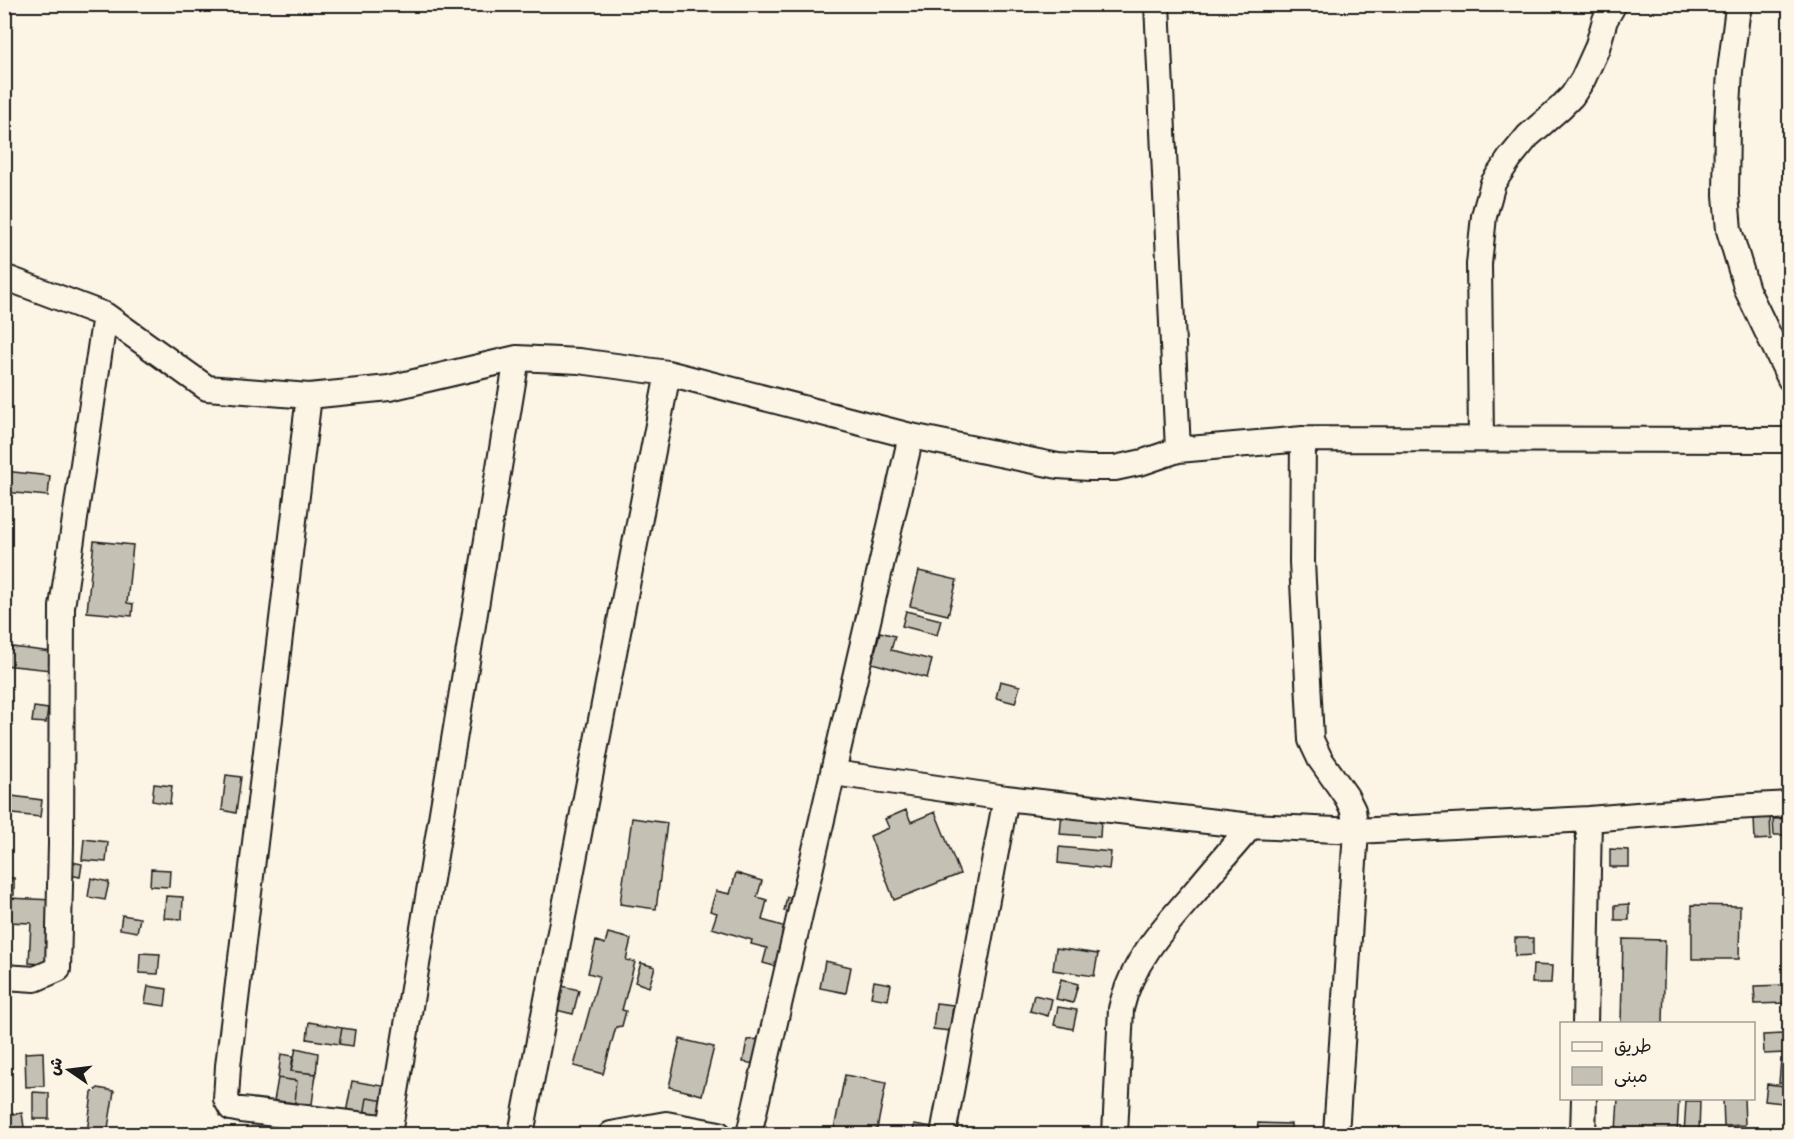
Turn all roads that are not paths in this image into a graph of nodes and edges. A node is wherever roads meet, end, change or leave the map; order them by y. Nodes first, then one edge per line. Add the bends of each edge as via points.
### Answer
1 (1157, 4) edge
2 (1614, 4) edge
3 (1740, 4) edge
4 (4, 278) edge
5 (105, 315) junction
6 (517, 358) junction
7 (668, 373) junction
8 (1790, 379) edge
9 (309, 396) junction
10 (911, 436) junction
11 (1303, 438) junction
12 (1481, 439) junction
13 (1790, 440) edge
14 (1178, 450) junction
15 (834, 773) junction
16 (1006, 798) junction
17 (1790, 804) edge
18 (1589, 819) junction
19 (1251, 826) junction
20 (1356, 831) junction
21 (4, 977) edge
22 (1585, 1022) edge
23 (1584, 1100) edge
24 (667, 1129) edge
25 (390, 1131) edge
26 (521, 1134) edge
27 (611, 1134) edge
28 (719, 1134) edge
29 (749, 1134) edge
30 (944, 1134) edge
31 (1115, 1134) edge
32 (1336, 1134) edge
33 (1583, 1134) edge

1 - 14 street
2 - 12 street via 1572,96 1528,136 1493,183 1484,216 1479,264
3 - 8 street via 1727,126 1725,195 1729,230 1747,290
4 - 5 street
5 - 9 street via 207,388
5 - 21 street via 62,608 58,969 35,979
6 - 7 street via 579,361
6 - 9 street via 389,388
6 - 25 street
7 - 10 street
7 - 26 street
9 - 25 street via 226,1099 231,1108 241,1110
10 - 14 street via 1058,466 1089,468 1114,468
10 - 15 street
11 - 12 street
11 - 14 street
11 - 20 street via 1302,562 1311,740 1353,810
12 - 13 street
15 - 16 street
15 - 29 street
16 - 19 street
16 - 30 street
17 - 18 street
18 - 20 street
18 - 22 street
19 - 20 street
19 - 31 street via 1158,935 1124,993
20 - 32 street
23 - 33 street
24 - 27 street
24 - 28 street

